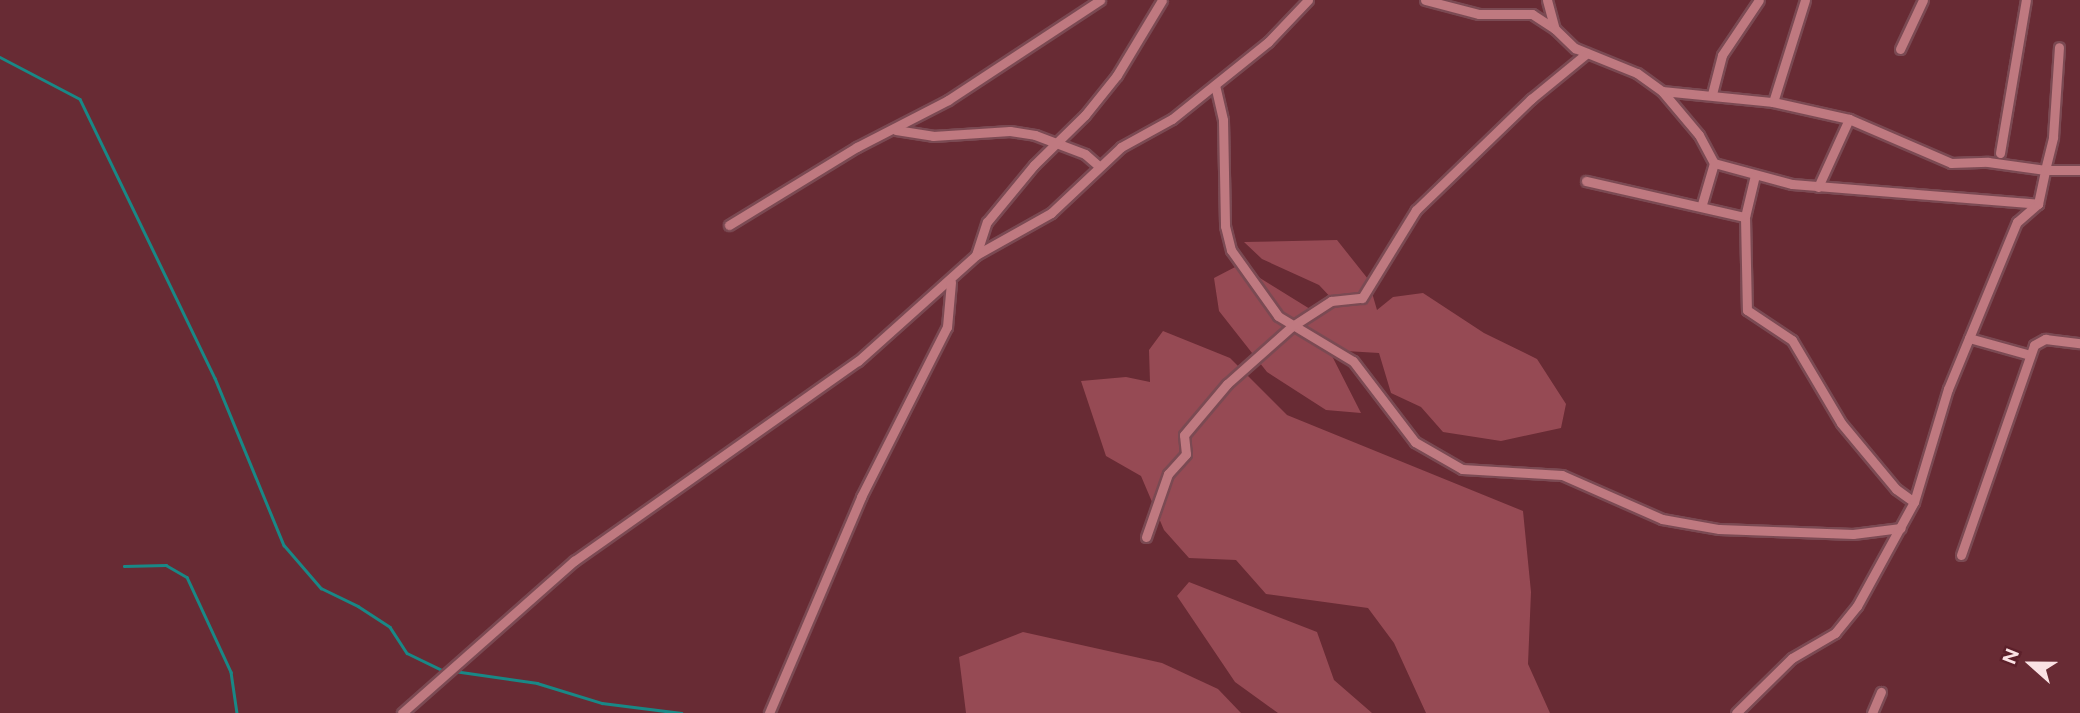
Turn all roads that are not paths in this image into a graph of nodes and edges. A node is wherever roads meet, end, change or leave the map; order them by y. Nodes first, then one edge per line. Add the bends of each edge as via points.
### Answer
1 (1100, 0) edge
2 (1162, 0) edge
3 (1308, 0) edge
4 (1425, 0) edge
5 (1547, 0) edge
6 (1759, 0) edge
7 (1805, 0) edge
8 (1923, 0) edge
9 (2026, 0) edge
10 (1555, 29) junction
11 (2060, 47) dead end
12 (1900, 49) dead end
13 (1587, 53) junction
14 (1215, 85) junction
15 (1662, 91) junction
16 (1713, 94) junction
17 (1773, 102) junction
18 (1849, 119) junction
19 (896, 130) junction
20 (1058, 142) junction
21 (2000, 153) dead end
22 (1714, 163) junction
23 (1099, 166) junction
24 (2045, 170) junction
25 (2080, 170) edge
26 (1755, 176) junction
27 (1586, 181) dead end
28 (1818, 187) junction
29 (1702, 204) junction
30 (2038, 204) junction
31 (1745, 217) junction
32 (729, 225) dead end
33 (976, 255) junction
34 (951, 282) junction
35 (1291, 327) junction
36 (1969, 338) junction
37 (2080, 343) edge
38 (2030, 355) junction
39 (1914, 502) junction
40 (1901, 528) junction
41 (1146, 537) dead end
42 (1961, 555) dead end
43 (1881, 692) dead end
44 (402, 713) edge
45 (769, 713) edge
46 (1736, 713) edge
47 (1872, 713) edge

1 - 19 street
2 - 20 street via 1116,75
3 - 14 street via 1268,43
4 - 10 street via 1479,14 1532,14
5 - 10 street
6 - 16 street via 1722,55
7 - 17 street
8 - 12 street
9 - 21 street
10 - 13 street
11 - 24 street via 2053,137
13 - 15 street via 1619,63
13 - 35 street via 1531,99 1416,210 1363,298 1331,302
14 - 23 street
14 - 35 street via 1223,120 1225,226 1231,250
15 - 16 street
15 - 22 street via 1699,135
16 - 17 street
17 - 18 street
18 - 24 street via 1951,163 1988,162
18 - 28 street
19 - 20 street via 933,136 1010,131
19 - 32 street via 857,147
20 - 23 street
20 - 33 street via 987,222
22 - 26 street
22 - 29 street
23 - 33 street via 1051,212
24 - 25 street
24 - 30 street
26 - 28 street
26 - 31 street
27 - 29 street
28 - 30 street
29 - 31 street
30 - 36 street via 2017,222
31 - 39 street via 1747,310 1792,340 1841,423 1896,489
33 - 34 street
34 - 44 street via 858,361 574,561
34 - 45 street via 947,327 861,497
35 - 40 street via 1353,361 1415,442 1462,469 1562,475 1662,519 1719,529 1853,534
35 - 41 street via 1227,384 1184,435 1186,454 1168,474
36 - 38 street
36 - 39 street
37 - 38 street via 2042,339
38 - 42 street
39 - 40 street
40 - 46 street via 1857,606 1835,633 1792,659
43 - 47 street

